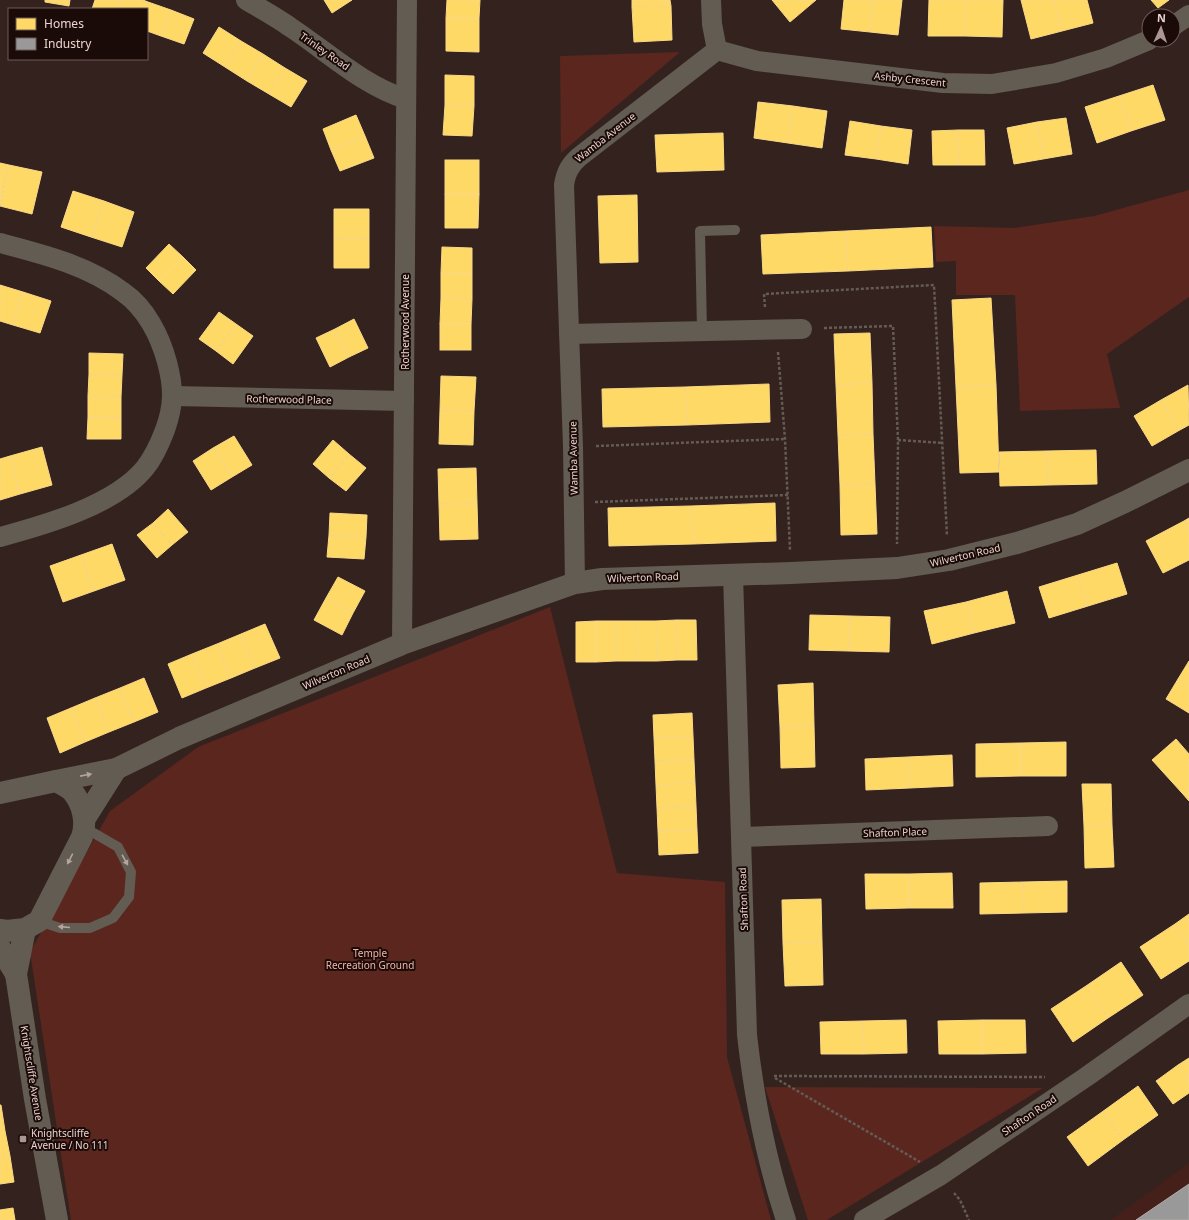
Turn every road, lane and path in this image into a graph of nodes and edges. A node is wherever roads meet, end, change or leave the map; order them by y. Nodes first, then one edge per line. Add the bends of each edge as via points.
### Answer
1 (246, 0) edge
2 (407, 0) edge
3 (711, 0) edge
4 (1141, 43) edge
5 (717, 50) junction
6 (406, 99) junction
7 (735, 230) dead end
8 (0, 243) edge
9 (802, 328) joint
10 (770, 329) junction
11 (702, 331) junction
12 (569, 334) junction
13 (173, 396) junction
14 (404, 402) junction
15 (785, 439) junction
16 (898, 440) junction
17 (943, 443) junction
18 (573, 447) junction
19 (1189, 470) edge
20 (788, 494) junction
21 (575, 503) junction
22 (0, 537) edge
23 (949, 560) junction
24 (897, 568) junction
25 (791, 573) junction
26 (733, 574) junction
27 (575, 583) junction
28 (402, 644) junction
29 (116, 769) junction
30 (56, 781) junction
31 (0, 793) edge
32 (85, 823) junction
33 (1048, 826) dead end
34 (741, 837) junction
35 (32, 925) junction
36 (0, 930) edge
37 (0, 948) edge
38 (16, 974) junction
39 (1189, 1004) edge
40 (1047, 1077) dead end
41 (941, 1175) junction
42 (57, 1220) edge
43 (786, 1220) edge
44 (864, 1220) edge
45 (969, 1220) edge

1 - 6 street, Trinley Road via 290,26 374,86
2 - 6 street, Rotherwood Avenue
3 - 5 street
4 - 5 street, Ashby Crescent via 1106,58 1056,73 992,84 943,83 757,61
5 - 12 street, Wamba Avenue via 579,156 565,175
6 - 14 street, Rotherwood Avenue
7 - 11 lane via 700,231
8 - 13 street via 52,257 97,276 124,292 140,308 162,345
9 - 10 street
9 - 16 path via 893,326
10 - 11 street
10 - 15 path
10 - 17 path via 764,294 934,284
11 - 12 street
12 - 18 street, Wamba Avenue
13 - 14 street, Rotherwood Place
13 - 22 street via 170,417 160,442 146,467 127,485 95,504 44,525
14 - 28 street, Rotherwood Avenue
15 - 18 path
15 - 20 path
16 - 17 path
16 - 24 path
17 - 23 path
18 - 21 street, Wamba Avenue
19 - 23 street, Wilverton Road via 1077,524 1017,543
20 - 21 path
20 - 25 path
21 - 27 street, Wamba Avenue
23 - 24 street, Wilverton Road
24 - 25 street, Wilverton Road
25 - 26 street, Wilverton Road
26 - 27 street, Wilverton Road via 602,578
26 - 34 street, Shafton Road
27 - 28 street, Wilverton Road
28 - 29 street, Wilverton Road via 179,738
30 -> 29 street, Wilverton Road
29 - 32 street
30 - 31 street, Wilverton Road
30 - 32 street via 71,790 77,798
32 -> 35 street, Knightscliffe Avenue
32 -> 35 lane via 118,847 131,872 129,897 113,918 90,928
33 - 34 street, Shafton Place
34 - 43 street, Shafton Road via 747,1035 765,1147
35 - 36 street
35 - 38 street, Knightscliffe Avenue
37 - 38 street, Knightscliffe Avenue
38 - 42 street, Knightscliffe Avenue
39 - 41 street, Shafton Road
40 - 41 path via 772,1076
41 - 44 street, Shafton Road
41 - 45 path via 960,1200

